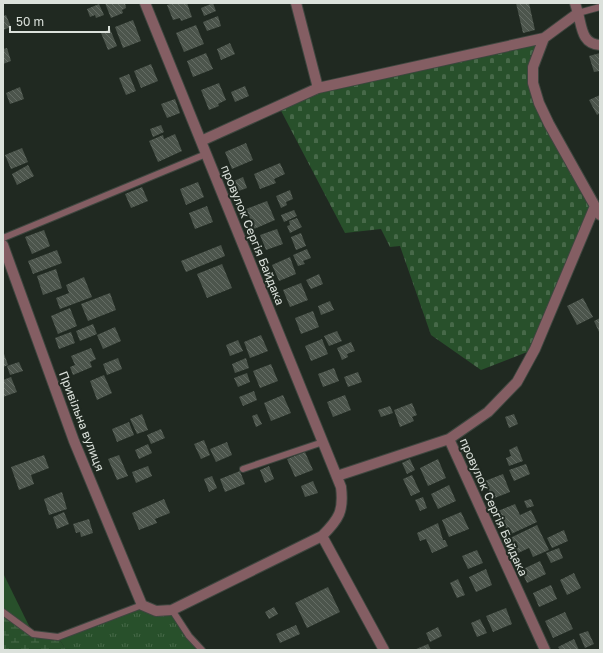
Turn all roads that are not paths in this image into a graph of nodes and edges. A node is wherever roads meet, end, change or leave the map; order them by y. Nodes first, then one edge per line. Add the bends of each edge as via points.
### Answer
1 (145, 3) edge
2 (296, 3) edge
3 (600, 7) edge
4 (576, 8) edge
5 (544, 38) junction
6 (600, 46) edge
7 (318, 88) junction
8 (201, 141) junction
9 (206, 154) junction
10 (598, 211) edge
11 (3, 238) edge
12 (3, 245) edge
13 (449, 438) junction
14 (323, 442) junction
15 (242, 469) dead end
16 (337, 476) junction
17 (322, 536) junction
18 (142, 605) junction
19 (172, 610) junction
20 (3, 612) edge
21 (202, 650) edge
22 (384, 650) edge
23 (544, 650) edge

1 - 8 street, провулок Сергія Байдака
2 - 7 street
3 - 4 lane
4 - 5 street
4 - 6 street via 585,38 592,45
5 - 7 street
5 - 10 street via 533,67 533,82 539,103
7 - 8 street
8 - 9 street, провулок Сергія Байдака
9 - 11 lane
9 - 14 street, провулок Сергія Байдака
10 - 13 street via 518,382 488,412
12 - 18 street, Привільна вулиця via 74,441
13 - 16 street, провулок Сергія Байдака
13 - 23 street, провулок Сергія Байдака
14 - 15 lane
14 - 16 street, провулок Сергія Байдака
16 - 17 street, провулок Сергія Байдака via 343,500 341,511 337,521
17 - 19 street, провулок Сергія Байдака
17 - 22 street
18 - 19 street via 156,611
18 - 20 lane via 58,637 33,634
19 - 21 lane

